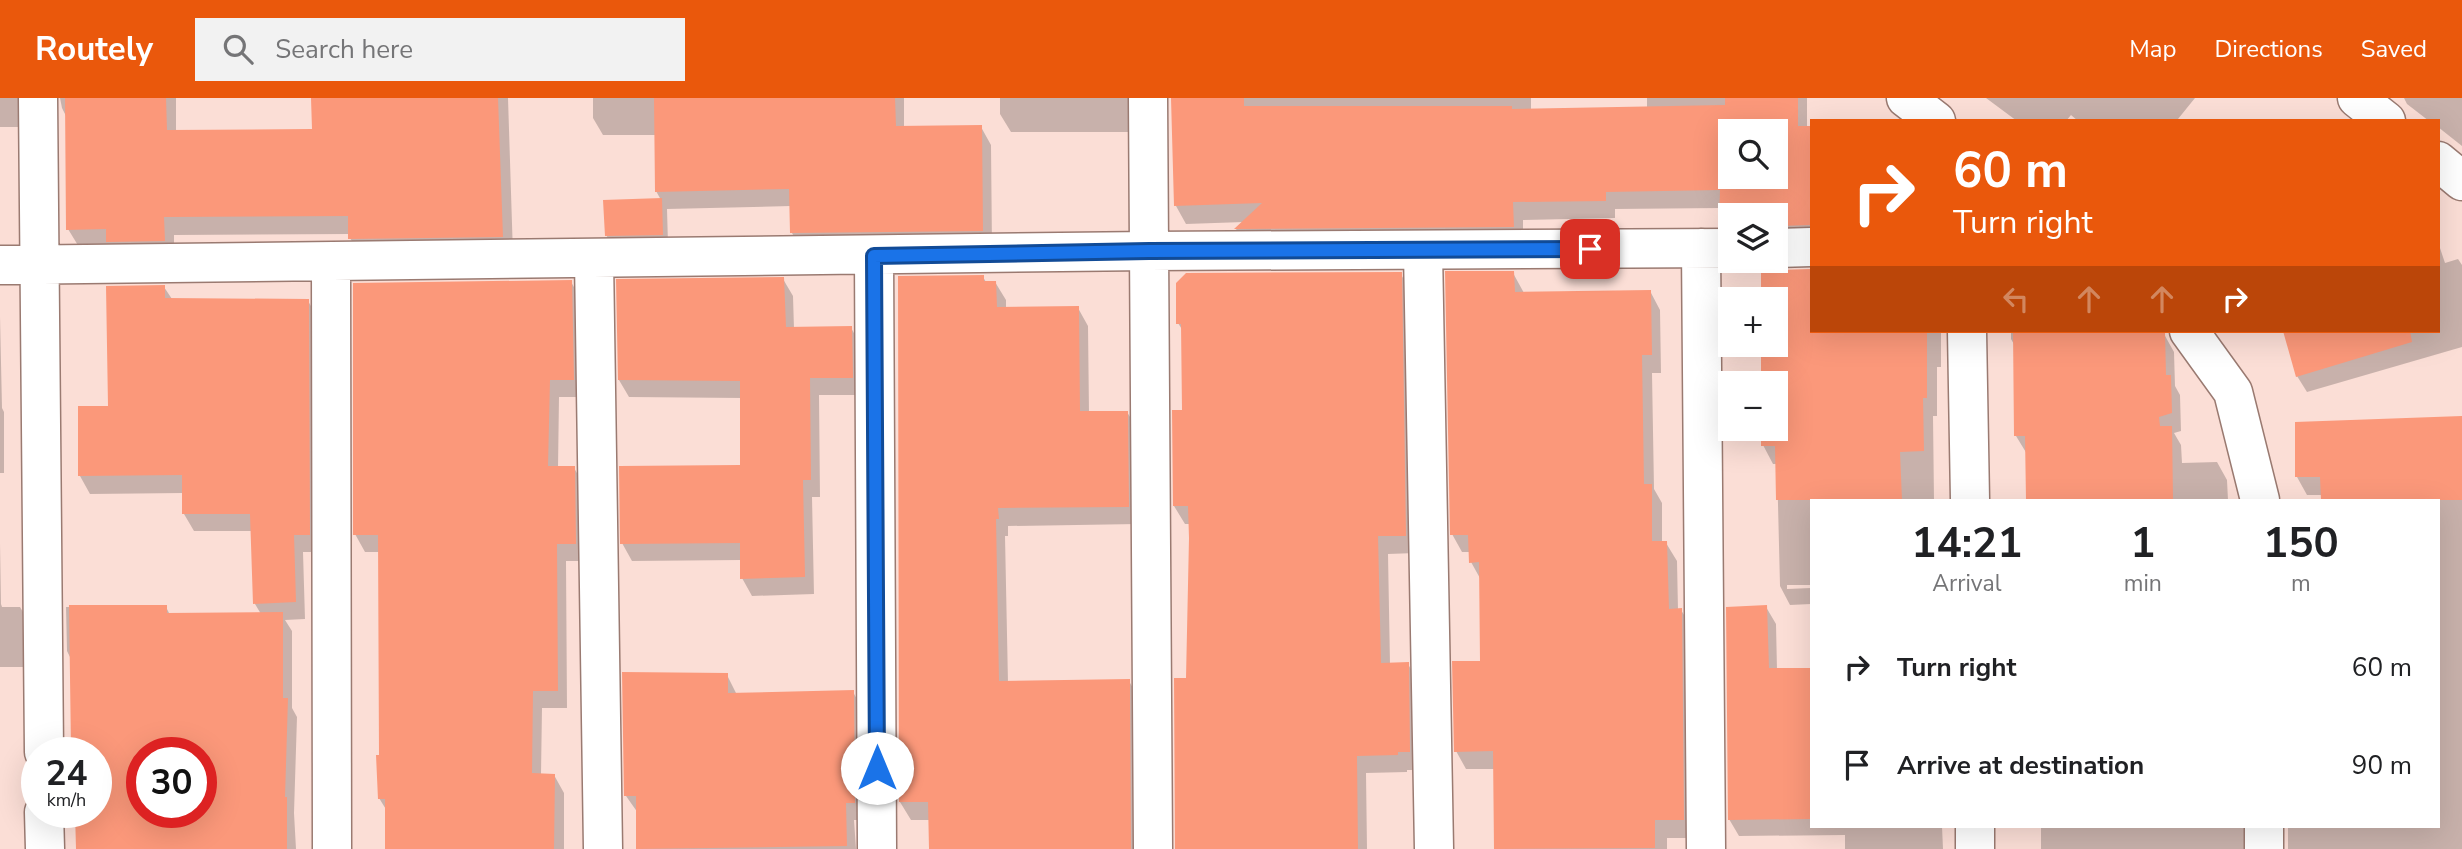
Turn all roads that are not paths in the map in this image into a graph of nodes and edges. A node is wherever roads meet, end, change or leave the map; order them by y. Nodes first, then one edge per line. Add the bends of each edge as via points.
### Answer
1 (38, 98) edge
2 (1148, 98) edge
3 (1906, 98) edge
4 (2357, 98) edge
5 (1933, 119) edge
6 (2383, 119) edge
7 (2440, 163) edge
8 (2462, 181) edge
9 (1810, 247) edge
10 (1716, 248) edge
11 (1788, 248) edge
12 (1149, 251) junction
13 (1423, 251) junction
14 (874, 256) junction
15 (594, 259) junction
16 (331, 262) junction
17 (0, 265) edge
18 (41, 265) junction
19 (1967, 333) edge
20 (2190, 333) edge
21 (1969, 499) edge
22 (2260, 499) edge
23 (44, 737) edge
24 (44, 828) edge
25 (1975, 828) edge
26 (2264, 828) edge
27 (45, 849) edge
28 (332, 849) edge
29 (603, 849) edge
30 (877, 849) edge
31 (1153, 849) edge
32 (1434, 849) edge
33 (1706, 849) edge
34 (1975, 849) edge
35 (2264, 849) edge

1 - 18 street
2 - 12 street
3 - 5 street
4 - 6 street
7 - 8 street
9 - 11 street
10 - 13 street
10 - 33 street
12 - 13 street
12 - 14 street
12 - 31 street
13 - 32 street
14 - 15 street
14 - 30 street
15 - 16 street
15 - 29 street
16 - 18 street
16 - 28 street
17 - 18 street
18 - 23 street
19 - 21 street
20 - 22 street via 2233,392
24 - 27 street
25 - 34 street
26 - 35 street

